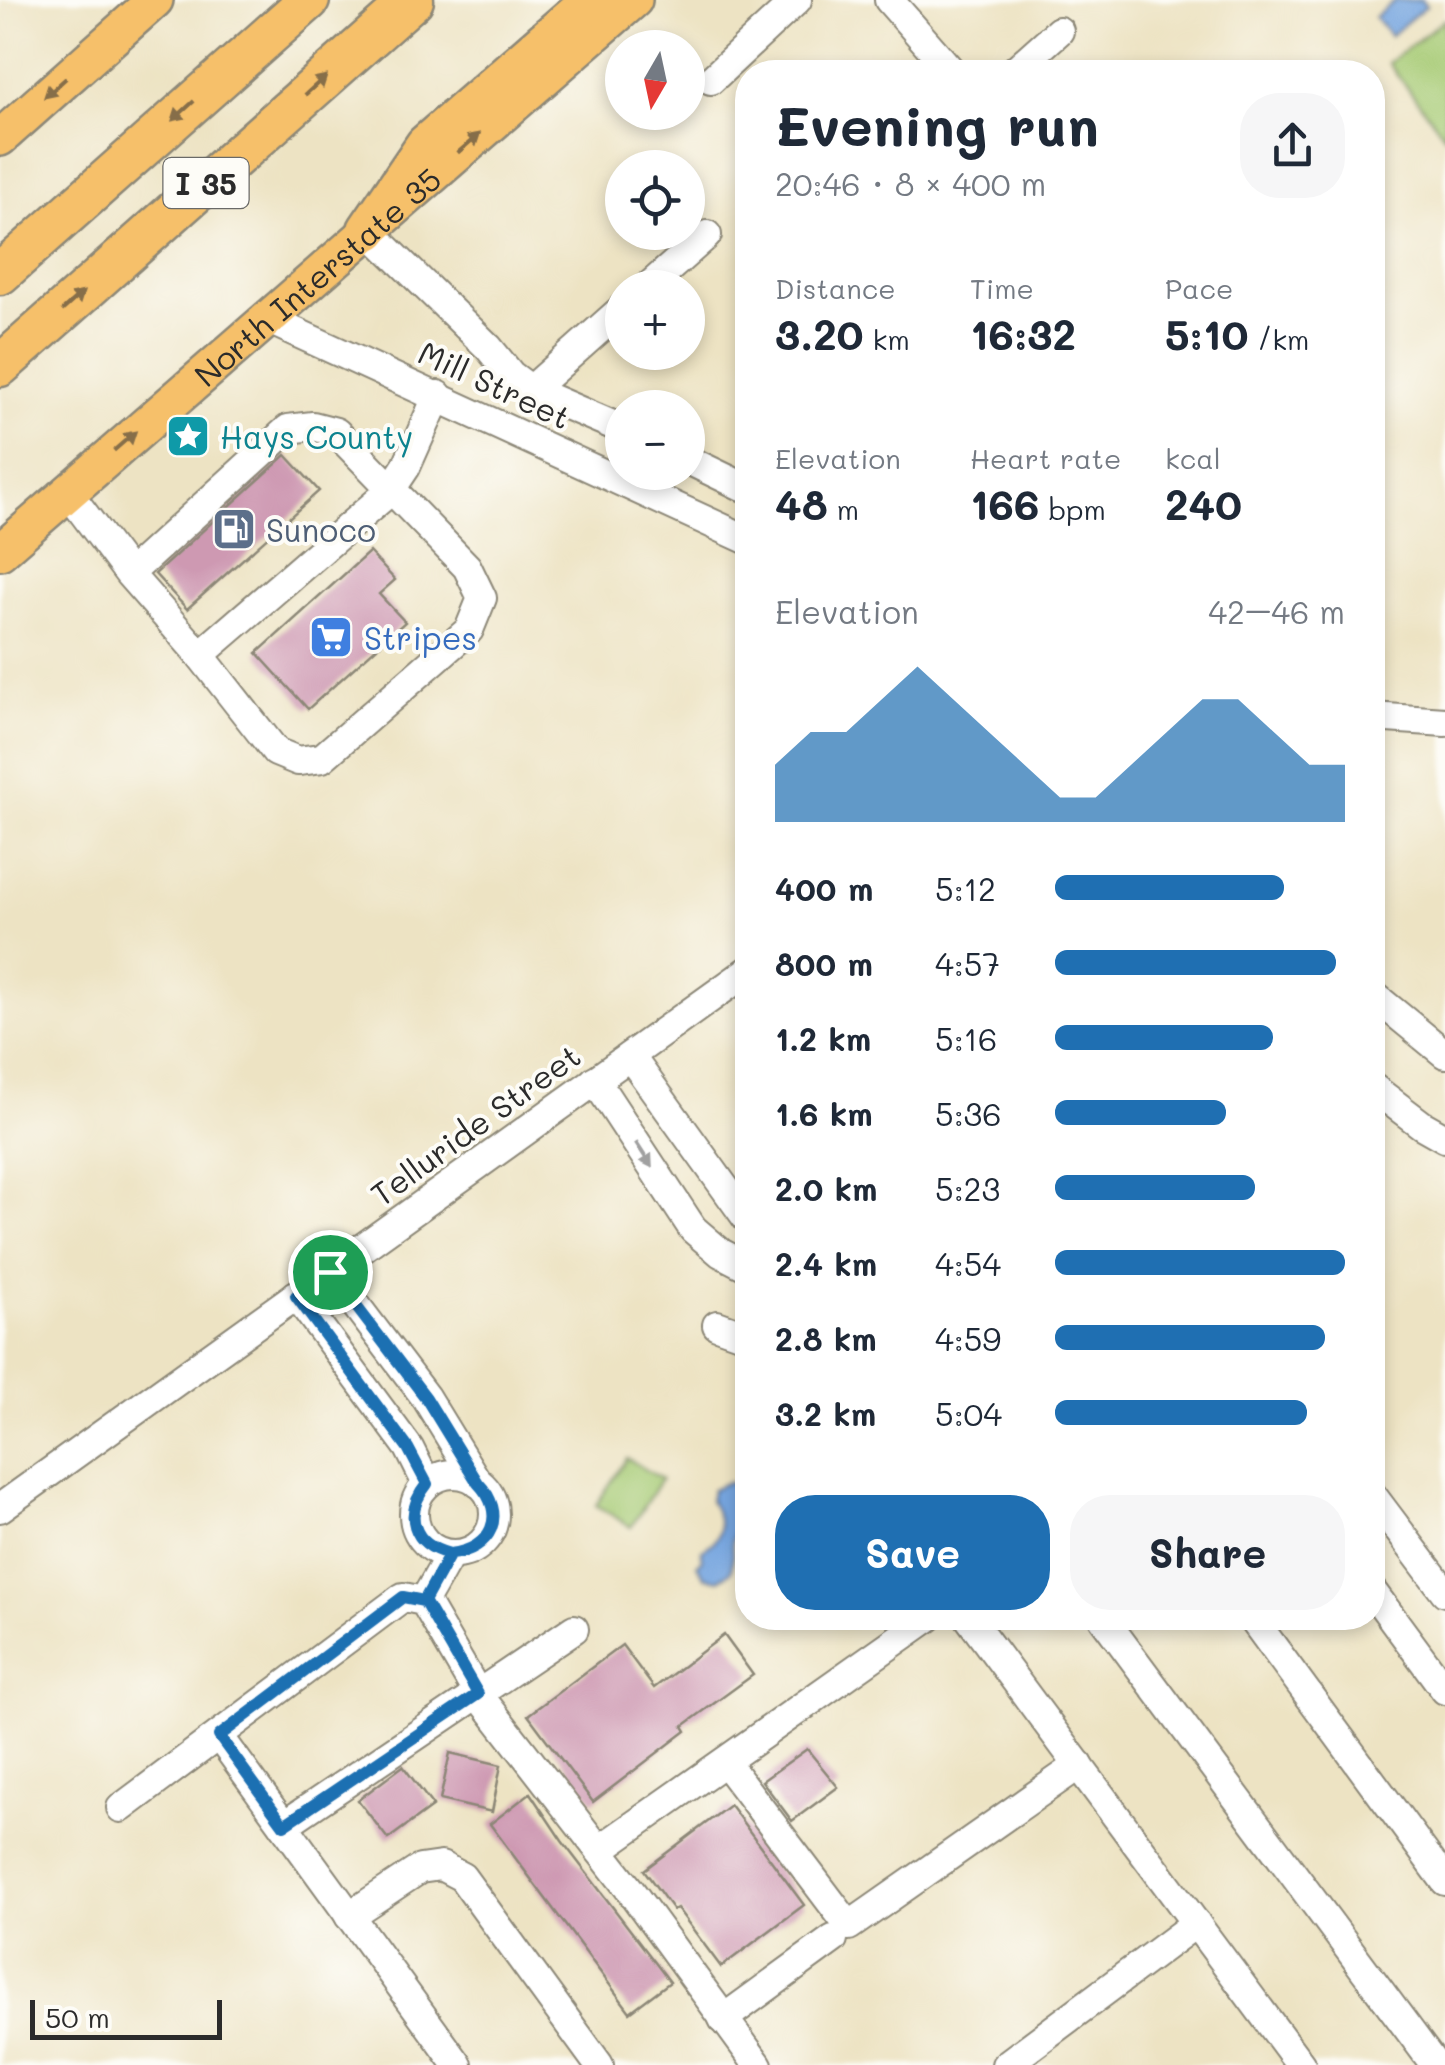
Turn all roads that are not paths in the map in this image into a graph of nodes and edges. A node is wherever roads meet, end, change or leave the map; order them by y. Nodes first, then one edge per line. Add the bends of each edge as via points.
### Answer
1 (155, 0) edge
2 (309, 0) edge
3 (412, 0) edge
4 (592, 0) edge
5 (634, 0) edge
6 (797, 0) edge
7 (889, 0) edge
8 (1059, 31) dead end
9 (942, 60) edge
10 (1026, 60) edge
11 (711, 80) dead end
12 (0, 138) edge
13 (368, 230) junction
14 (707, 235) dead end
15 (667, 270) edge
16 (0, 274) edge
17 (267, 319) junction
18 (605, 324) edge
19 (0, 366) edge
20 (531, 390) junction
21 (438, 395) junction
22 (605, 422) edge
23 (705, 468) edge
24 (735, 483) edge
25 (66, 491) junction
26 (390, 491) junction
27 (735, 534) edge
28 (0, 552) edge
29 (128, 574) junction
30 (200, 655) junction
31 (1385, 719) edge
32 (1445, 722) edge
33 (735, 980) edge
34 (1385, 1005) edge
35 (1445, 1054) edge
36 (630, 1056) junction
37 (596, 1080) junction
38 (1385, 1097) edge
39 (1445, 1138) edge
40 (710, 1168) junction
41 (672, 1197) junction
42 (735, 1202) edge
43 (735, 1260) edge
44 (330, 1272) junction
45 (296, 1296) junction
46 (717, 1324) dead end
47 (735, 1331) edge
48 (414, 1381) junction
49 (377, 1405) junction
50 (478, 1483) junction
51 (427, 1484) junction
52 (0, 1508) edge
53 (1385, 1512) edge
54 (450, 1554) junction
55 (1445, 1592) edge
56 (424, 1601) junction
57 (1385, 1609) edge
58 (574, 1629) dead end
59 (911, 1630) edge
60 (978, 1630) edge
61 (1112, 1630) edge
62 (1261, 1630) edge
63 (1445, 1690) edge
64 (478, 1694) junction
65 (219, 1736) junction
66 (725, 1762) junction
67 (1078, 1765) junction
68 (121, 1808) dead end
69 (284, 1825) junction
70 (599, 1850) junction
71 (1445, 1881) edge
72 (349, 1916) junction
73 (1196, 1923) junction
74 (834, 1939) dead end
75 (723, 2019) junction
76 (458, 2065) edge
77 (599, 2065) edge
78 (758, 2065) edge
79 (1006, 2065) edge
80 (1301, 2065) edge
81 (1435, 2065) edge

1 -> 12 main road
2 -> 16 highway, I 35
19 -> 3 highway, I 35
4 - 13 highway via 426,146
13 -> 5 main road, North Interstate 35
6 - 11 street
7 - 9 street
8 - 10 street
13 - 17 main road, North Interstate 35
13 - 20 street
14 - 15 street
17 - 21 street, Mill Street
25 -> 17 main road, North Interstate 35
18 - 20 street
20 - 22 street
21 - 26 street
21 - 27 street, Mill Street
23 - 24 street
25 - 28 main road, North Interstate 35
25 - 29 street
26 - 29 street via 336,432 288,428
26 - 30 street
26 - 30 street via 467,567 482,598 469,630 322,758 298,761 276,752
29 - 30 street
31 - 32 street
33 - 36 street, Telluride Street
34 - 35 street
36 - 37 street, Telluride Street
36 - 40 street
37 -> 41 street
37 - 44 street, Telluride Street
38 - 39 street
40 - 41 street
40 - 42 street
41 - 43 street via 693,1229
44 - 45 street, Telluride Street
44 - 48 street
45 - 49 street
45 - 52 street, Telluride Street
46 - 47 street
48 - 49 street
48 - 50 street
49 - 51 street
50 - 51 street via 452,1474
50 - 54 street via 494,1507 488,1536 465,1553
51 - 54 street via 413,1511 415,1527 423,1541
53 - 55 street
54 - 56 street
56 - 64 street
56 - 65 street via 403,1597
57 - 63 street
58 - 64 street
59 - 66 street
60 - 67 street
61 - 81 street
62 - 71 street
64 - 69 street
64 - 70 street
65 - 68 street
65 - 69 street
66 - 67 street via 849,1926
66 - 70 street
67 - 73 street
69 - 72 street
70 - 75 street
72 - 76 street
72 - 77 street via 420,1869 441,1866 462,1877
73 - 79 street
73 - 80 street
74 - 75 street
75 - 78 street

